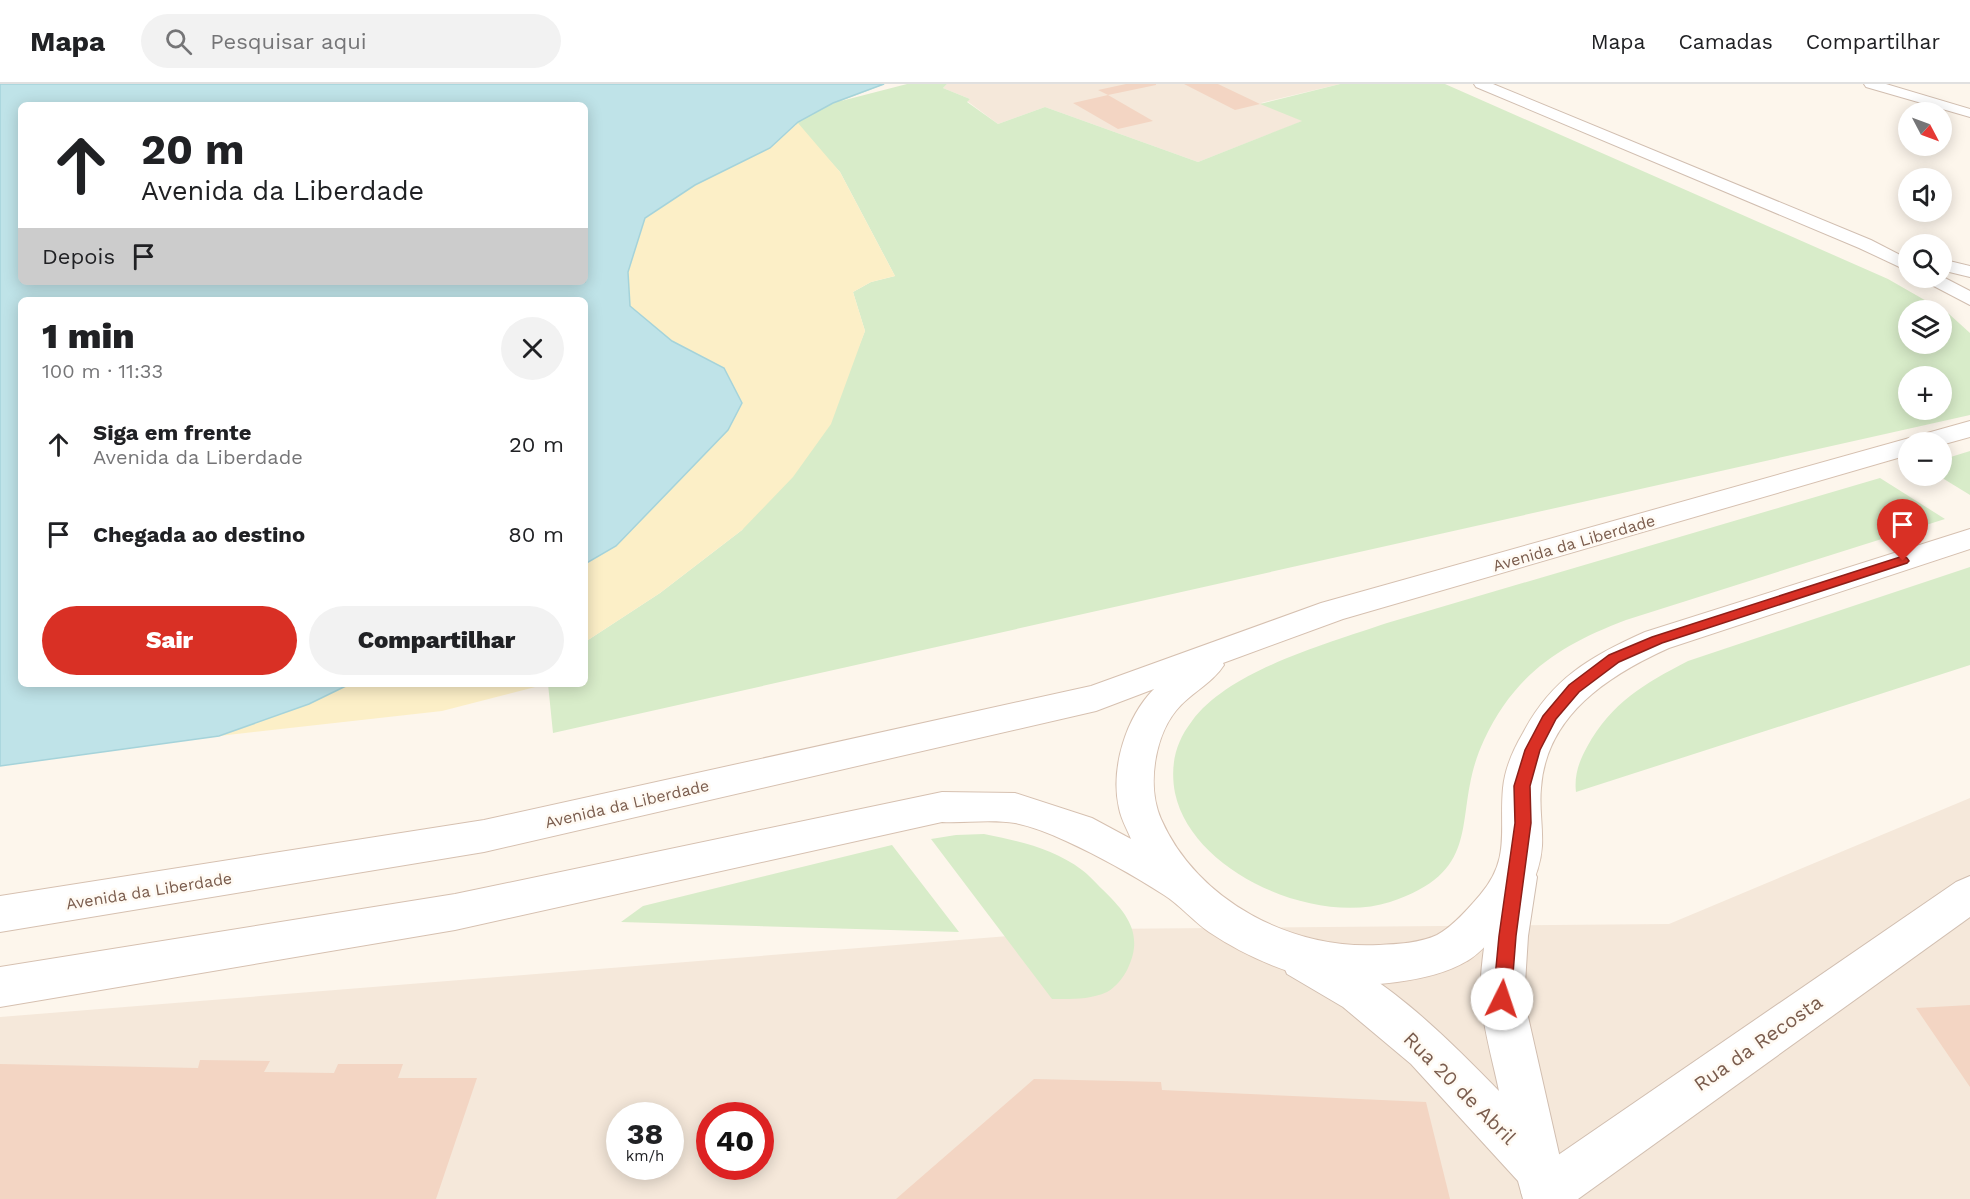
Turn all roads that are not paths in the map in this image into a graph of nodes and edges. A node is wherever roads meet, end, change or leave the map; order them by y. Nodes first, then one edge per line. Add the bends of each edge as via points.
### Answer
1 (1481, 84) edge
2 (1871, 84) edge
3 (1510, 85) edge
4 (1522, 102) junction
5 (1970, 113) edge
6 (1864, 244) junction
7 (1898, 253) edge
8 (1898, 261) edge
9 (1952, 267) edge
10 (1970, 272) edge
11 (1950, 288) edge
12 (1970, 299) edge
13 (1970, 429) edge
14 (1952, 434) edge
15 (1898, 449) edge
16 (1970, 539) edge
17 (1241, 643) junction
18 (1518, 867) junction
19 (1182, 884) junction
20 (1970, 894) edge
21 (0, 914) edge
22 (1290, 952) junction
23 (0, 987) edge
24 (1544, 1186) edge

1 - 4 lane
2 - 5 lane
3 - 4 lane
4 - 6 lane
6 - 7 lane
6 - 8 lane
9 - 10 lane
11 - 12 lane
13 - 14 main road
15 - 17 main road, Avenida da Liberdade via 1332,611
16 - 18 main road, Avenida da Liberdade via 1657,640 1614,659 1588,676 1550,716 1532,750 1522,786
17 - 19 main road, Avenida da Liberdade via 1187,679 1152,716 1137,758 1137,809 1168,869
17 - 21 main road, Avenida da Liberdade via 1096,698 484,836
18 - 22 main road, Avenida da Liberdade via 1493,912 1451,950 1401,965 1346,964
18 - 24 main road, Rua 20 de Abril via 1502,999
19 - 22 main road, Avenida da Liberdade via 1241,929
19 - 23 main road, Avenida da Liberdade via 1078,830 1015,808 942,807 455,912
20 - 24 main road, Rua da Recosta
22 - 24 main road, Rua 20 de Abril via 1358,993 1427,1049

